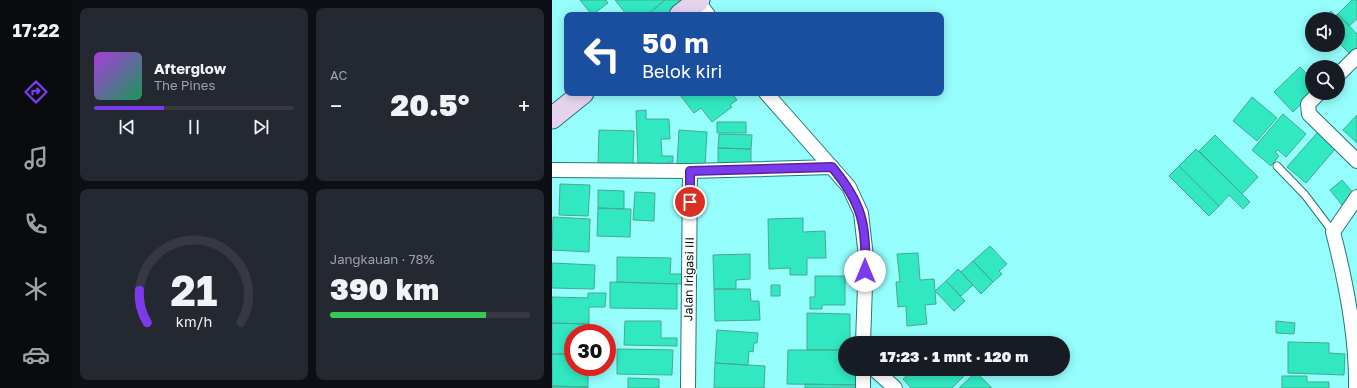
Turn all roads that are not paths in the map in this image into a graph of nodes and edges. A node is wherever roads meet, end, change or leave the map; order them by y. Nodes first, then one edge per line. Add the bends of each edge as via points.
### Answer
1 (700, 4) edge
2 (685, 12) edge
3 (1357, 56) edge
4 (1345, 68) edge
5 (579, 96) edge
6 (769, 96) edge
7 (1312, 100) edge
8 (552, 118) edge
9 (1357, 161) edge
10 (1277, 166) dead end
11 (832, 167) junction
12 (552, 170) edge
13 (690, 171) junction
14 (1357, 196) edge
15 (1333, 232) junction
16 (863, 336) edge
17 (863, 376) edge
18 (882, 376) edge
19 (688, 388) edge
20 (863, 388) edge
21 (895, 388) edge
22 (1356, 388) edge

1 - 2 street
3 - 4 street
5 - 8 street
6 - 11 street
7 - 9 street via 1308,104 1309,114
10 - 15 lane via 1305,195
11 - 13 street
11 - 16 street via 849,187 861,213 864,227 866,257
12 - 13 street
13 - 19 street, Jalan Irigasi III
14 - 15 street
15 - 22 street via 1354,341
17 - 20 street
18 - 21 street

